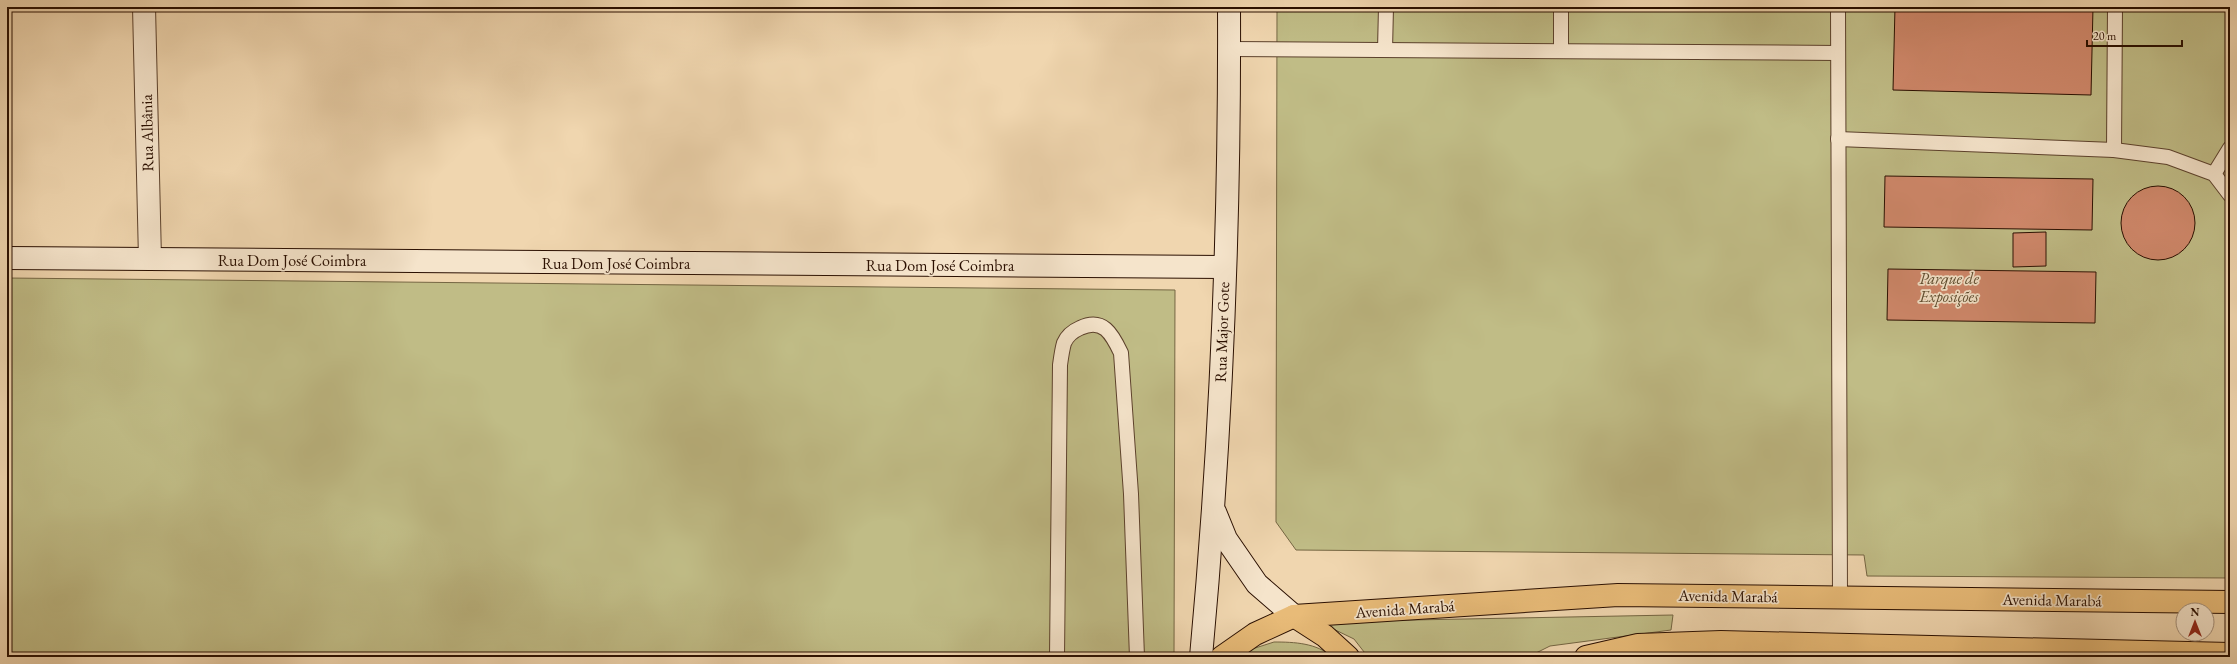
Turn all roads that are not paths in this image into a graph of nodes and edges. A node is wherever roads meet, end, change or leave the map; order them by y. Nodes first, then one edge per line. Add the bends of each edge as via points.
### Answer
1 (144, 7) edge
2 (1229, 7) edge
3 (1386, 7) edge
4 (1561, 7) edge
5 (1838, 7) edge
6 (2115, 7) edge
7 (1229, 48) junction
8 (1385, 50) junction
9 (1561, 51) junction
10 (1838, 53) junction
11 (1838, 139) junction
12 (2230, 148) edge
13 (2114, 150) junction
14 (2214, 174) junction
15 (2230, 195) edge
16 (7, 258) edge
17 (150, 259) junction
18 (1224, 267) junction
19 (1214, 511) junction
20 (1840, 597) junction
21 (2230, 602) edge
22 (1294, 616) junction
23 (1228, 652) edge
24 (2230, 654) edge
25 (1056, 657) edge
26 (1137, 657) edge
27 (1201, 657) edge
28 (1348, 657) edge
29 (1586, 657) edge

1 - 17 street, Rua Albânia
2 - 7 street, Rua Major Gote
3 - 8 lane
4 - 9 lane
5 - 10 lane
6 - 13 lane
7 - 8 lane
7 - 18 street, Rua Major Gote
8 - 9 lane
9 - 10 lane
10 - 11 lane
11 - 13 lane
11 - 20 lane
12 - 14 lane
13 - 14 lane via 2168,157
14 - 15 lane
16 - 17 street, Rua Dom José Coimbra
17 - 18 street, Rua Dom José Coimbra
18 - 19 street, Rua Major Gote
19 - 22 street via 1226,539 1248,573
19 - 27 street, Rua Major Gote
20 - 21 main road, Avenida Marabá
20 - 22 main road, Avenida Marabá via 1618,595
22 - 23 main road, Avenida Marabá via 1255,634
22 - 28 main road via 1326,636
24 - 29 main road via 1721,642 1638,645
25 - 26 lane via 1060,365 1065,343 1073,331 1089,324 1104,327 1113,336 1121,353 1131,494

